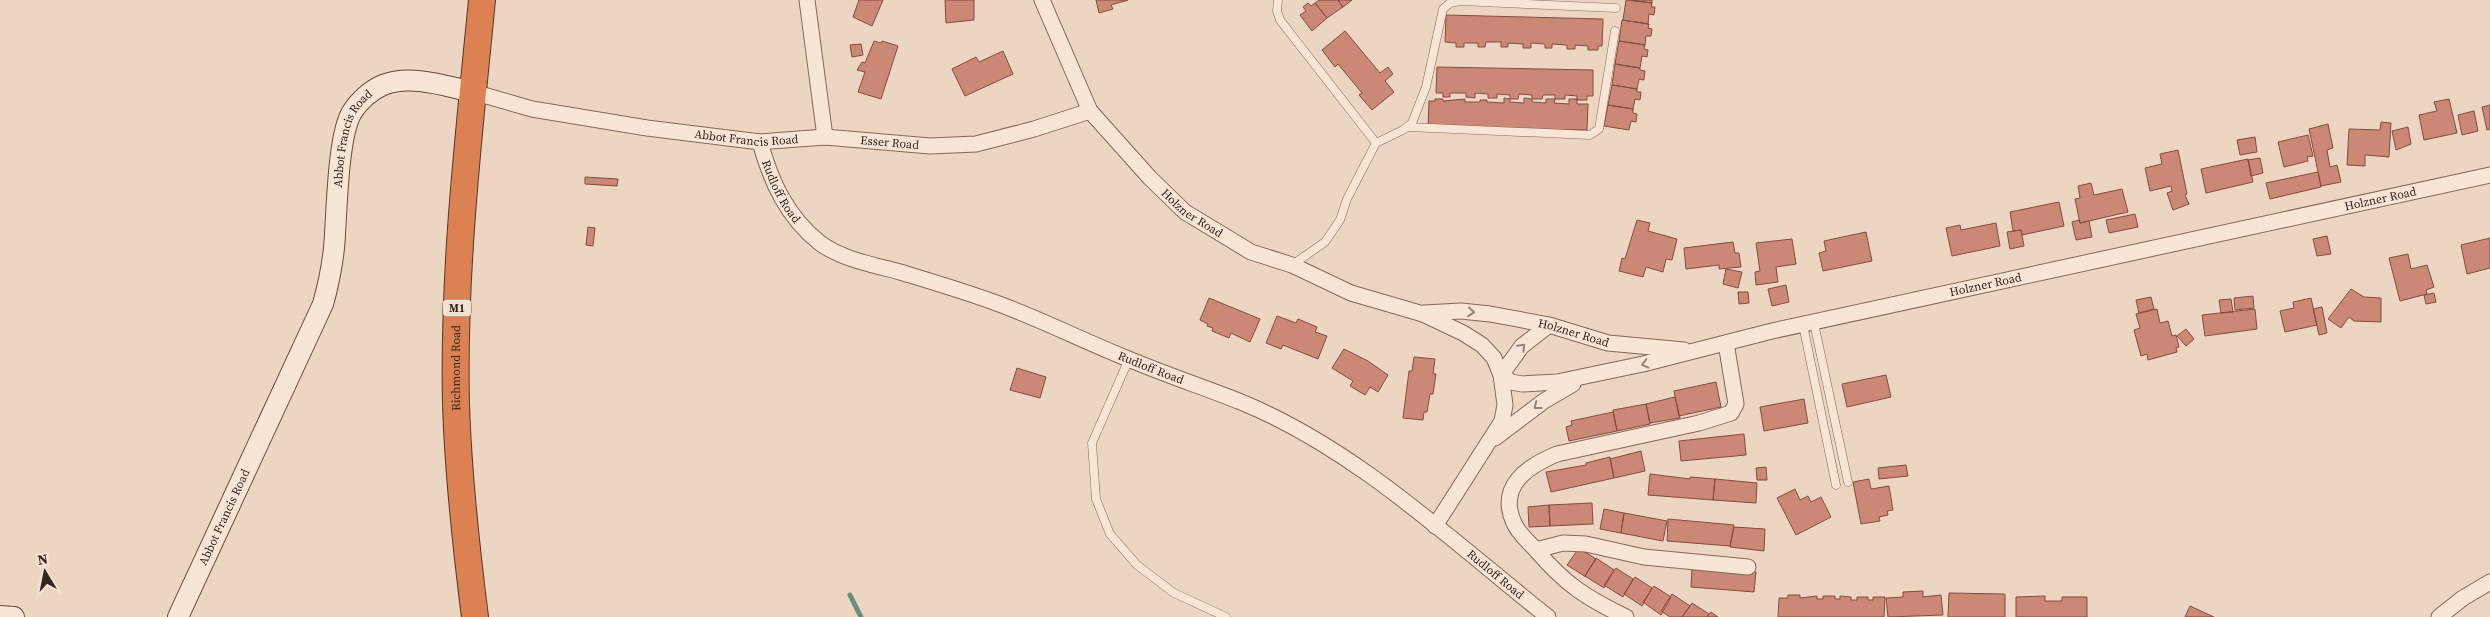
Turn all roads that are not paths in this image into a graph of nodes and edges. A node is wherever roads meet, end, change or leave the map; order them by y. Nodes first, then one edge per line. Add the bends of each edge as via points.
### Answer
1 (482, 0) edge
2 (807, 0) edge
3 (1042, 0) edge
4 (1278, 0) edge
5 (1616, 8) dead end
6 (1615, 32) dead end
7 (473, 92) junction
8 (1090, 111) junction
9 (1408, 127) junction
10 (825, 138) junction
11 (760, 142) junction
12 (1376, 144) junction
13 (2490, 175) edge
14 (1292, 265) junction
15 (1422, 314) junction
16 (1549, 324) junction
17 (1808, 324) junction
18 (1726, 343) junction
19 (1692, 351) junction
20 (1129, 359) junction
21 (1595, 374) junction
22 (1501, 375) junction
23 (1491, 441) junction
24 (1848, 482) dead end
25 (1836, 485) dead end
26 (1435, 526) junction
27 (1536, 550) junction
28 (1748, 567) dead end
29 (2490, 582) edge
30 (0, 616) edge
31 (14, 617) edge
32 (178, 617) edge
33 (475, 617) edge
34 (1226, 617) edge
35 (1548, 617) edge
36 (1626, 617) edge
37 (2440, 617) edge

1 - 7 highway, Richmond Road / M1
2 - 10 street
3 - 8 street, Holzner Road
4 - 12 lane via 1280,20
5 - 9 lane via 1450,2 1443,9 1422,102
6 - 9 lane via 1599,129 1590,135
7 - 11 street, Abbot Francis Road via 532,108 647,128
7 - 32 street, Abbot Francis Road via 404,81 383,85 366,95 352,113 344,142 334,250 324,304
7 - 33 highway, Richmond Road / M1 via 457,293 456,404
8 - 10 street, Esser Road via 976,144 930,146
8 - 14 street, Holzner Road via 1185,212 1251,252
9 - 12 lane
10 - 11 street, Abbot Francis Road
11 - 20 street, Rudloff Road via 782,200 821,244 847,256 1000,305
12 - 14 lane via 1347,199 1340,220 1325,242
13 - 17 street, Holzner Road
14 - 15 street, Holzner Road via 1350,293
15 -> 16 street via 1461,311
15 - 22 street, Holzner Road via 1482,345 1494,358
16 - 19 street, Holzner Road via 1608,343
22 -> 16 street, Holzner Road via 1522,346
17 - 18 street, Holzner Road
17 - 24 lane
17 - 25 lane
18 - 19 street, Holzner Road
18 - 27 street via 1736,404 1732,414 1557,454 1536,463 1520,476 1510,490 1510,508 1514,524
19 -> 21 street
20 - 26 street, Rudloff Road via 1243,403 1301,430
20 - 34 lane via 1092,443 1096,499 1110,534 1137,564 1174,593
21 - 22 street via 1528,384 1511,382
21 -> 23 street via 1561,390
22 - 23 street, Holzner Road via 1505,405 1502,421
23 - 26 street, Holzner Road
26 - 35 street, Rudloff Road
27 - 28 street via 1564,543 1586,544 1644,557
27 - 36 street via 1569,585
29 - 37 street
30 - 31 street

